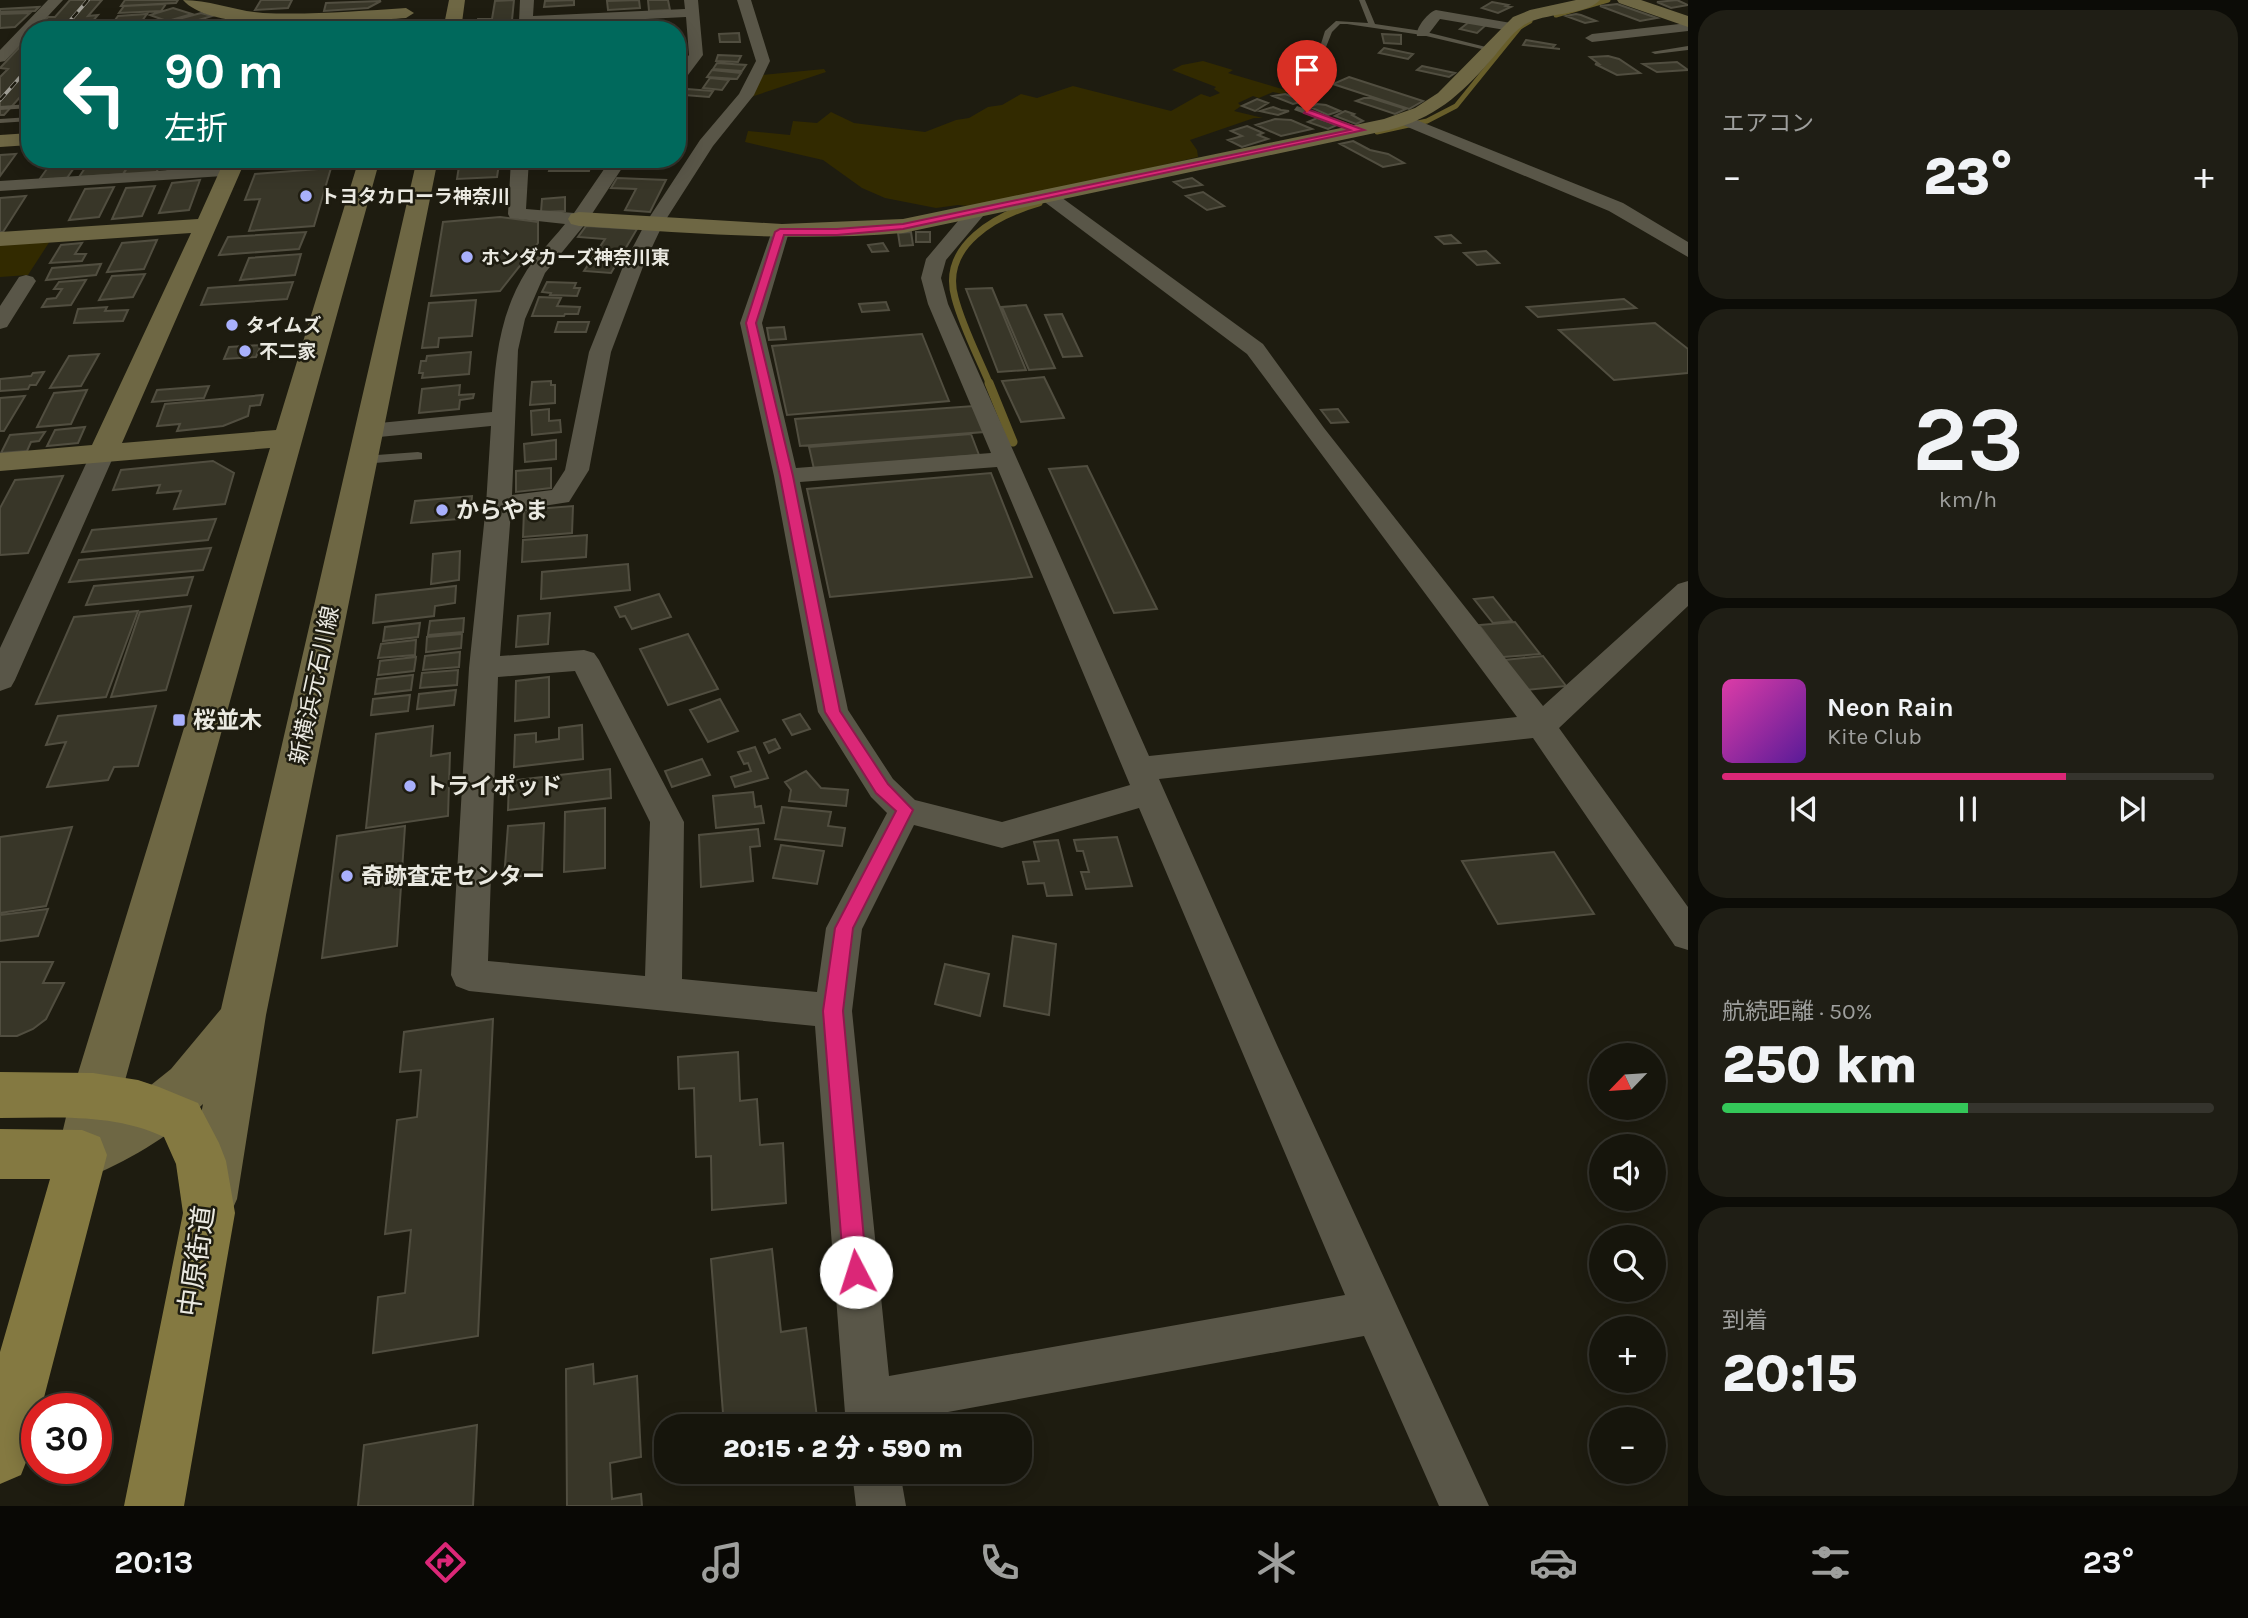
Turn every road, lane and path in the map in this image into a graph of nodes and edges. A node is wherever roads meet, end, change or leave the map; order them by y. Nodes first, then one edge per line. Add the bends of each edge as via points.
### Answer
1 (56, 0) edge
2 (191, 0) edge
3 (309, 0) edge
4 (457, 0) edge
5 (527, 0) edge
6 (744, 0) edge
7 (1363, 0) edge
8 (1592, 0) edge
9 (1625, 0) edge
10 (692, 7) edge
11 (405, 14) edge
12 (36, 21) edge
13 (278, 21) edge
14 (299, 21) edge
15 (330, 21) edge
16 (454, 21) edge
17 (1372, 24) junction
18 (1688, 24) edge
19 (1511, 27) junction
20 (1422, 33) junction
21 (21, 36) edge
22 (1592, 38) dead end
23 (1323, 45) dead end
24 (1688, 48) edge
25 (1490, 49) junction
26 (1655, 52) dead end
27 (696, 55) junction
28 (686, 56) edge
29 (0, 58) edge
30 (686, 68) edge
31 (21, 107) edge
32 (0, 108) edge
33 (1301, 112) dead end
34 (21, 120) edge
35 (0, 121) edge
36 (1412, 123) junction
37 (1359, 130) junction
38 (21, 140) edge
39 (0, 141) edge
40 (204, 168) edge
41 (226, 168) edge
42 (367, 168) edge
43 (426, 168) edge
44 (520, 168) edge
45 (614, 168) edge
46 (0, 186) edge
47 (1053, 199) junction
48 (976, 212) junction
49 (579, 219) junction
50 (654, 224) junction
51 (204, 225) junction
52 (780, 232) junction
53 (0, 239) edge
54 (1688, 251) edge
55 (0, 283) edge
56 (0, 323) edge
57 (502, 418) junction
58 (288, 438) junction
59 (366, 445) junction
60 (103, 453) junction
61 (418, 456) dead end
62 (1006, 459) junction
63 (0, 463) edge
64 (786, 476) junction
65 (499, 505) junction
66 (1688, 590) edge
67 (484, 668) junction
68 (0, 680) edge
69 (1541, 726) junction
70 (1142, 781) junction
71 (905, 810) junction
72 (1688, 935) edge
73 (663, 994) junction
74 (833, 1011) junction
75 (243, 1015) junction
76 (0, 1095) edge
77 (96, 1096) junction
78 (163, 1110) junction
79 (0, 1154) edge
80 (82, 1155) junction
81 (209, 1213) junction
82 (1374, 1312) junction
83 (869, 1414) edge
84 (874, 1414) edge
85 (0, 1454) edge
86 (878, 1484) edge
87 (154, 1506) edge
88 (881, 1506) edge
89 (1464, 1506) edge

1 - 12 street
2 - 13 street via 239,16
3 - 14 street
4 - 16 street
5 - 10 street via 526,21
6 - 50 street via 762,61 742,102 706,144
7 - 17 lane
8 - 19 street via 1528,16
9 - 18 street
10 - 27 street
11 - 15 street
17 - 20 lane
17 - 23 lane via 1339,22
18 - 22 street
19 - 20 street via 1436,14
19 - 25 street
20 - 25 lane
21 - 29 street
24 - 26 lane
25 - 36 street via 1447,99
27 - 28 street
27 - 30 street
31 - 32 lane
33 - 37 lane
34 - 35 lane
36 - 37 street
36 - 54 street via 1616,207
37 - 47 street
38 - 39 street
40 - 46 street
41 - 51 street
42 - 58 street
43 - 59 street, 新横浜元石川線
44 - 49 street via 517,214
45 - 49 street
47 - 48 street
47 - 69 street via 1255,349
48 - 52 street via 870,230
48 - 62 street via 936,259 931,278
49 - 50 street
49 - 57 street via 536,272 514,319
50 - 52 street
50 - 65 street via 600,352 577,470 560,497
51 - 53 street
51 - 60 street
52 - 64 street via 751,323
55 - 56 street via 26,281
57 - 59 street
57 - 65 street
58 - 60 street
58 - 77 street
59 - 61 lane
59 - 75 street, 新横浜元石川線
60 - 63 street
60 - 68 street
62 - 64 street
62 - 70 street
64 - 71 street via 833,712 882,788
65 - 67 street
66 - 69 street
67 - 73 street via 584,660 667,822
67 - 73 street via 469,975
69 - 70 street
69 - 72 street
70 - 71 street via 1002,835
70 - 82 street
71 - 74 street via 844,928
73 - 74 street
74 - 83 street
75 - 78 street via 192,1085
75 - 81 street, 新横浜元石川線
76 - 77 main road, 中原街道
77 - 78 main road, 中原街道
77 - 80 street
78 - 80 street via 112,1144
78 - 81 main road, 中原街道 via 181,1120 201,1161
79 - 80 main road
80 - 85 main road
81 - 87 main road, 中原街道
82 - 84 street
82 - 89 street
86 - 88 street

